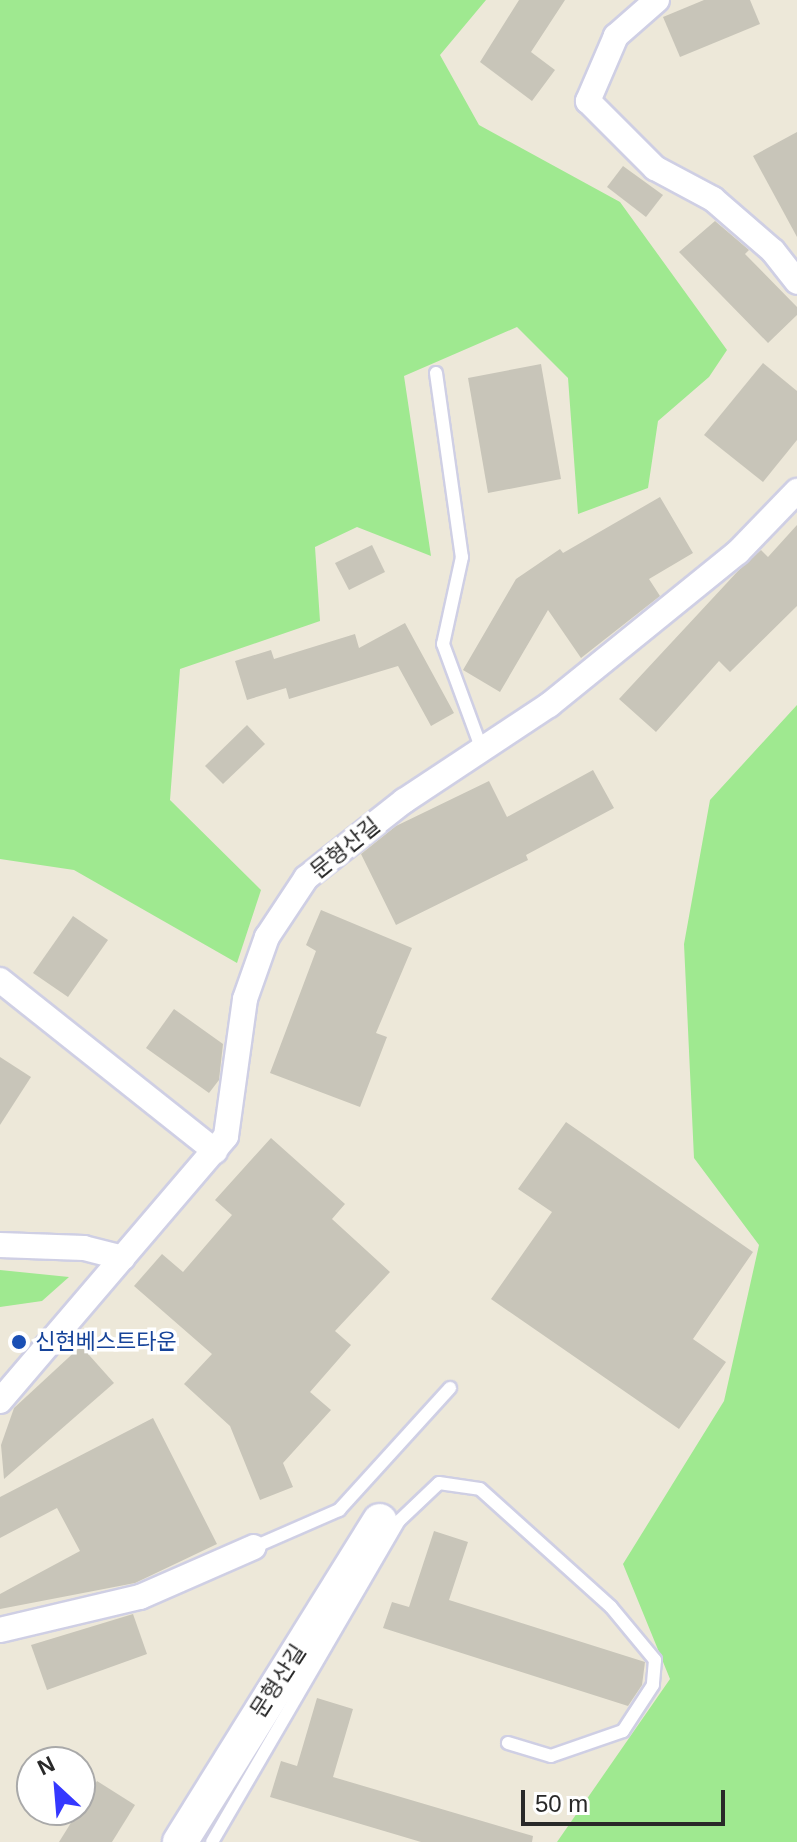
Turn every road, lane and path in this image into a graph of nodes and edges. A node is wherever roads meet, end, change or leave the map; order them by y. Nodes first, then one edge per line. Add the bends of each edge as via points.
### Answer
1 (657, 0) edge
2 (797, 282) edge
3 (436, 373) dead end
4 (797, 491) edge
5 (482, 750) junction
6 (0, 980) edge
7 (215, 1151) junction
8 (0, 1245) edge
9 (123, 1258) junction
10 (450, 1388) dead end
11 (0, 1401) edge
12 (380, 1521) dead end
13 (254, 1547) joint
14 (0, 1630) edge
15 (508, 1743) dead end
16 (180, 1842) edge
17 (212, 1842) edge

1 - 2 street via 616,36 588,101 655,168 713,199 773,251
3 - 5 lane via 462,557 443,644
4 - 5 street, 문형산길 via 738,552 549,705
5 - 7 street, 문형산길 via 404,801 306,878 275,925 245,999 226,1136
6 - 7 street
7 - 9 street, 문형산길
8 - 9 street via 84,1248
9 - 11 street, 문형산길
10 - 13 lane via 339,1510
12 - 16 street, 문형산길
13 - 14 street via 140,1597
15 - 17 lane via 551,1756 623,1731 653,1685 655,1660 611,1607 480,1489 439,1483 399,1521

